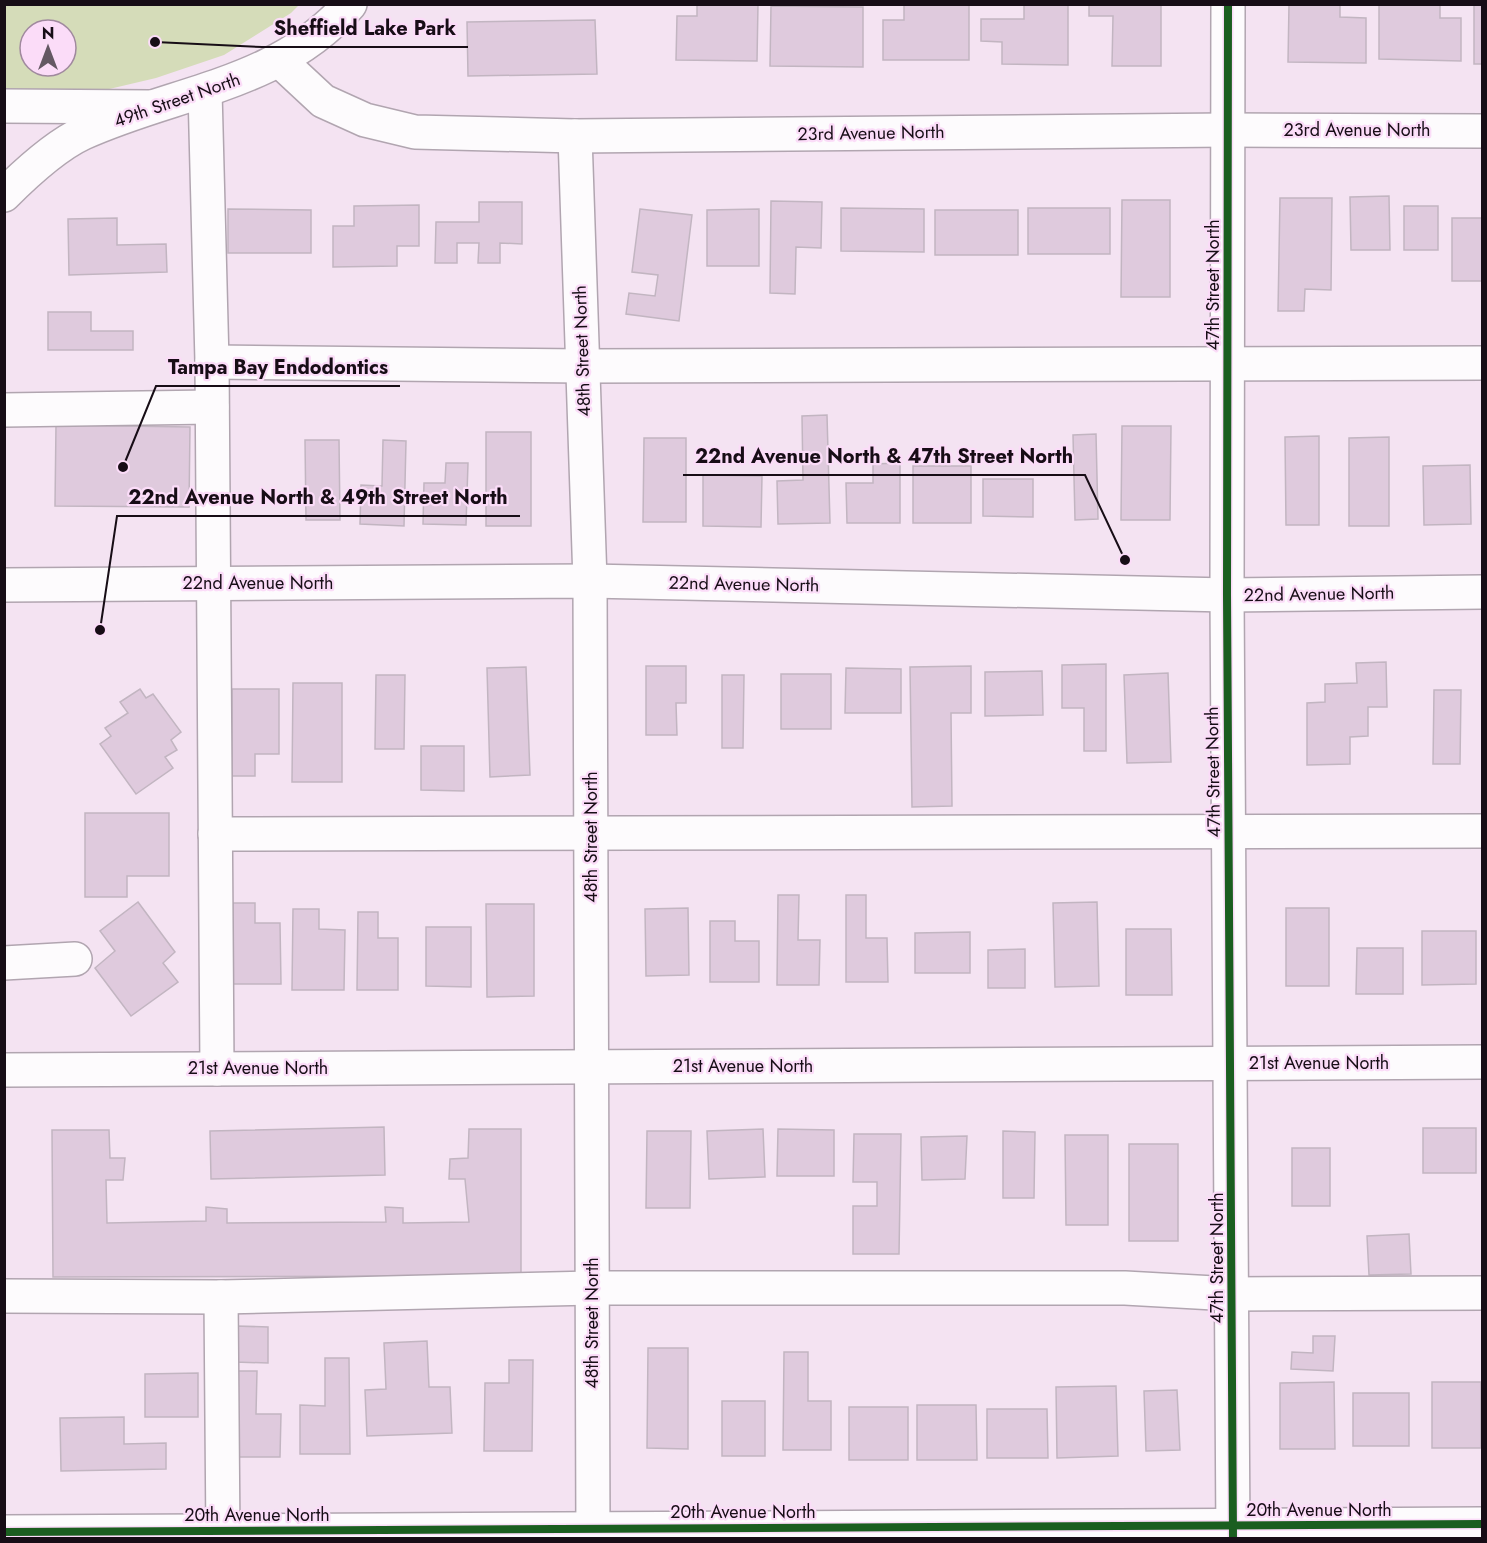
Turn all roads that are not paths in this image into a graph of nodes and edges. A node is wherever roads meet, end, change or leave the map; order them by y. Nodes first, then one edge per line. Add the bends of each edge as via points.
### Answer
1 (350, 4) edge
2 (1228, 4) edge
3 (280, 61) junction
4 (205, 91) junction
5 (4, 106) edge
6 (153, 107) junction
7 (1228, 130) junction
8 (1482, 131) edge
9 (575, 136) junction
10 (4, 195) edge
11 (212, 362) junction
12 (1482, 363) edge
13 (1227, 364) junction
14 (583, 366) junction
15 (212, 407) junction
16 (4, 410) edge
17 (590, 581) junction
18 (212, 584) junction
19 (4, 585) edge
20 (1482, 592) edge
21 (1227, 595) junction
22 (1482, 831) edge
23 (215, 834) junction
24 (591, 834) junction
25 (1229, 834) junction
26 (75, 959) dead end
27 (4, 963) edge
28 (1482, 1062) edge
29 (1232, 1064) junction
30 (592, 1067) junction
31 (217, 1069) junction
32 (4, 1070) edge
33 (592, 1288) junction
34 (1482, 1293) edge
35 (1233, 1294) junction
36 (4, 1296) edge
37 (221, 1297) junction
38 (1482, 1524) edge
39 (4, 1532) edge
40 (1233, 1532) edge
41 (593, 1533) edge
42 (223, 1534) edge

1 - 3 street, 49th Street North via 337,19
2 - 7 street, 47th Street North
3 - 4 street, 49th Street North
3 - 9 street, 23rd Avenue North via 323,101 365,120 415,132
4 - 6 street, 49th Street North
4 - 11 street
5 - 6 street
6 - 10 street, 49th Street North via 81,134 25,174
7 - 8 street, 23rd Avenue North
7 - 9 street, 23rd Avenue North
7 - 13 street, 47th Street North
9 - 14 street, 48th Street North
11 - 14 street
11 - 15 street
12 - 13 street
13 - 14 street
13 - 21 street, 47th Street North
14 - 17 street, 48th Street North
15 - 16 street
15 - 18 street
17 - 18 street, 22nd Avenue North
17 - 21 street, 22nd Avenue North
17 - 24 street, 48th Street North
18 - 19 street, 22nd Avenue North
18 - 23 street
20 - 21 street, 22nd Avenue North
21 - 25 street, 47th Street North
22 - 25 street
23 - 24 street
23 - 31 street
24 - 25 street
24 - 30 street, 48th Street North
25 - 29 street, 47th Street North
26 - 27 street
28 - 29 street, 21st Avenue North
29 - 30 street, 21st Avenue North
29 - 35 street, 47th Street North
30 - 31 street, 21st Avenue North
30 - 33 street, 48th Street North
31 - 32 street, 21st Avenue North
33 - 35 street via 1125,1288
33 - 37 street
33 - 41 street, 48th Street North
34 - 35 street
35 - 40 street, 47th Street North
36 - 37 street
37 - 42 street
38 - 40 street, 20th Avenue North
39 - 42 street, 20th Avenue North
40 - 41 street, 20th Avenue North
41 - 42 street, 20th Avenue North

